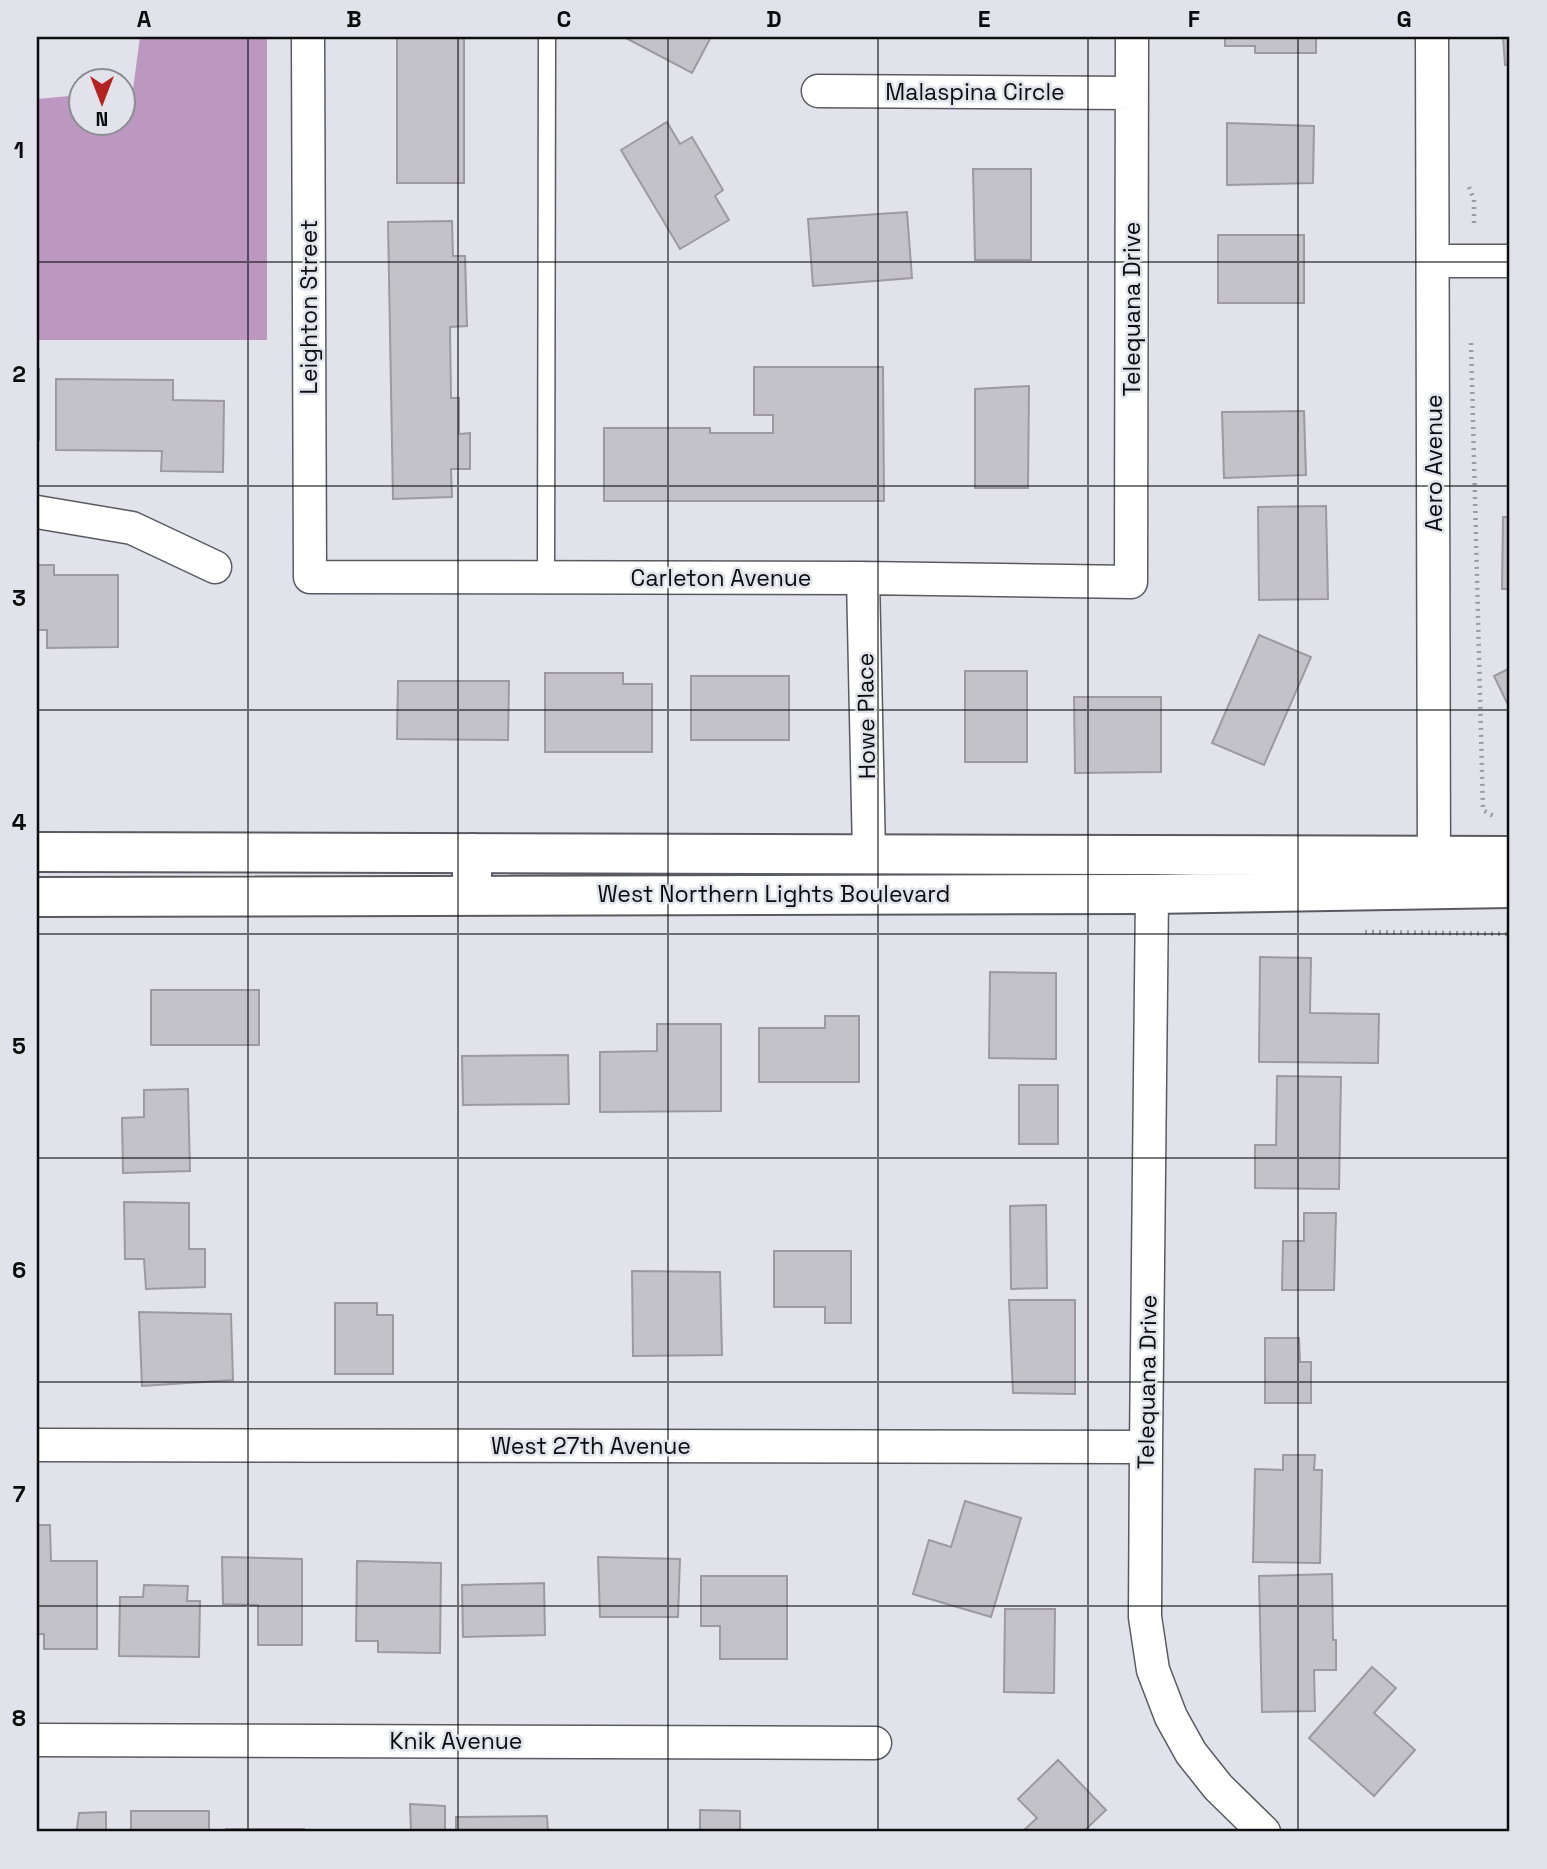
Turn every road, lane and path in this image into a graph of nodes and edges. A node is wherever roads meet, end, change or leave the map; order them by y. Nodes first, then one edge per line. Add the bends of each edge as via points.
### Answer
1 (308, 37) edge
2 (547, 37) edge
3 (1132, 37) edge
4 (1432, 37) edge
5 (818, 91) dead end
6 (1132, 93) junction
7 (1465, 178) dead end
8 (1433, 261) junction
9 (1475, 261) junction
10 (1510, 261) edge
11 (1470, 333) dead end
12 (37, 512) edge
13 (215, 567) dead end
14 (310, 577) joint
15 (546, 578) junction
16 (863, 578) junction
17 (1131, 582) joint
18 (1508, 840) edge
19 (37, 852) edge
20 (472, 853) junction
21 (869, 854) junction
22 (1434, 872) junction
23 (1510, 888) edge
24 (1152, 894) junction
25 (472, 895) junction
26 (37, 897) edge
27 (37, 1445) edge
28 (1146, 1447) junction
29 (37, 1740) edge
30 (875, 1743) dead end
31 (1265, 1832) edge

1 - 14 street, Leighton Street
2 - 15 lane
3 - 6 street, Telequana Drive
4 - 8 street, Aero Avenue
5 - 6 street, Malaspina Circle
6 - 17 street, Telequana Drive
7 - 9 path via 1474,200
8 - 9 street
8 - 22 street, Aero Avenue
9 - 10 street
11 - 18 path via 1483,810
12 - 13 street via 132,528
14 - 15 street, Carleton Avenue
15 - 16 street, Carleton Avenue
16 - 17 street, Carleton Avenue
16 - 21 street, Howe Place
18 - 22 street, West Northern Lights Boulevard
19 - 20 street, West Northern Lights Boulevard
20 - 21 street, West Northern Lights Boulevard
20 - 25 street
21 - 22 street, West Northern Lights Boulevard
22 - 23 street, West Northern Lights Boulevard
22 - 24 street, West Northern Lights Boulevard
24 - 25 street, West Northern Lights Boulevard
24 - 28 street, Telequana Drive
25 - 26 street, West Northern Lights Boulevard
27 - 28 street, West 27th Avenue
28 - 31 street, Telequana Drive via 1145,1617 1153,1670 1191,1753 1218,1787
29 - 30 street, Knik Avenue

